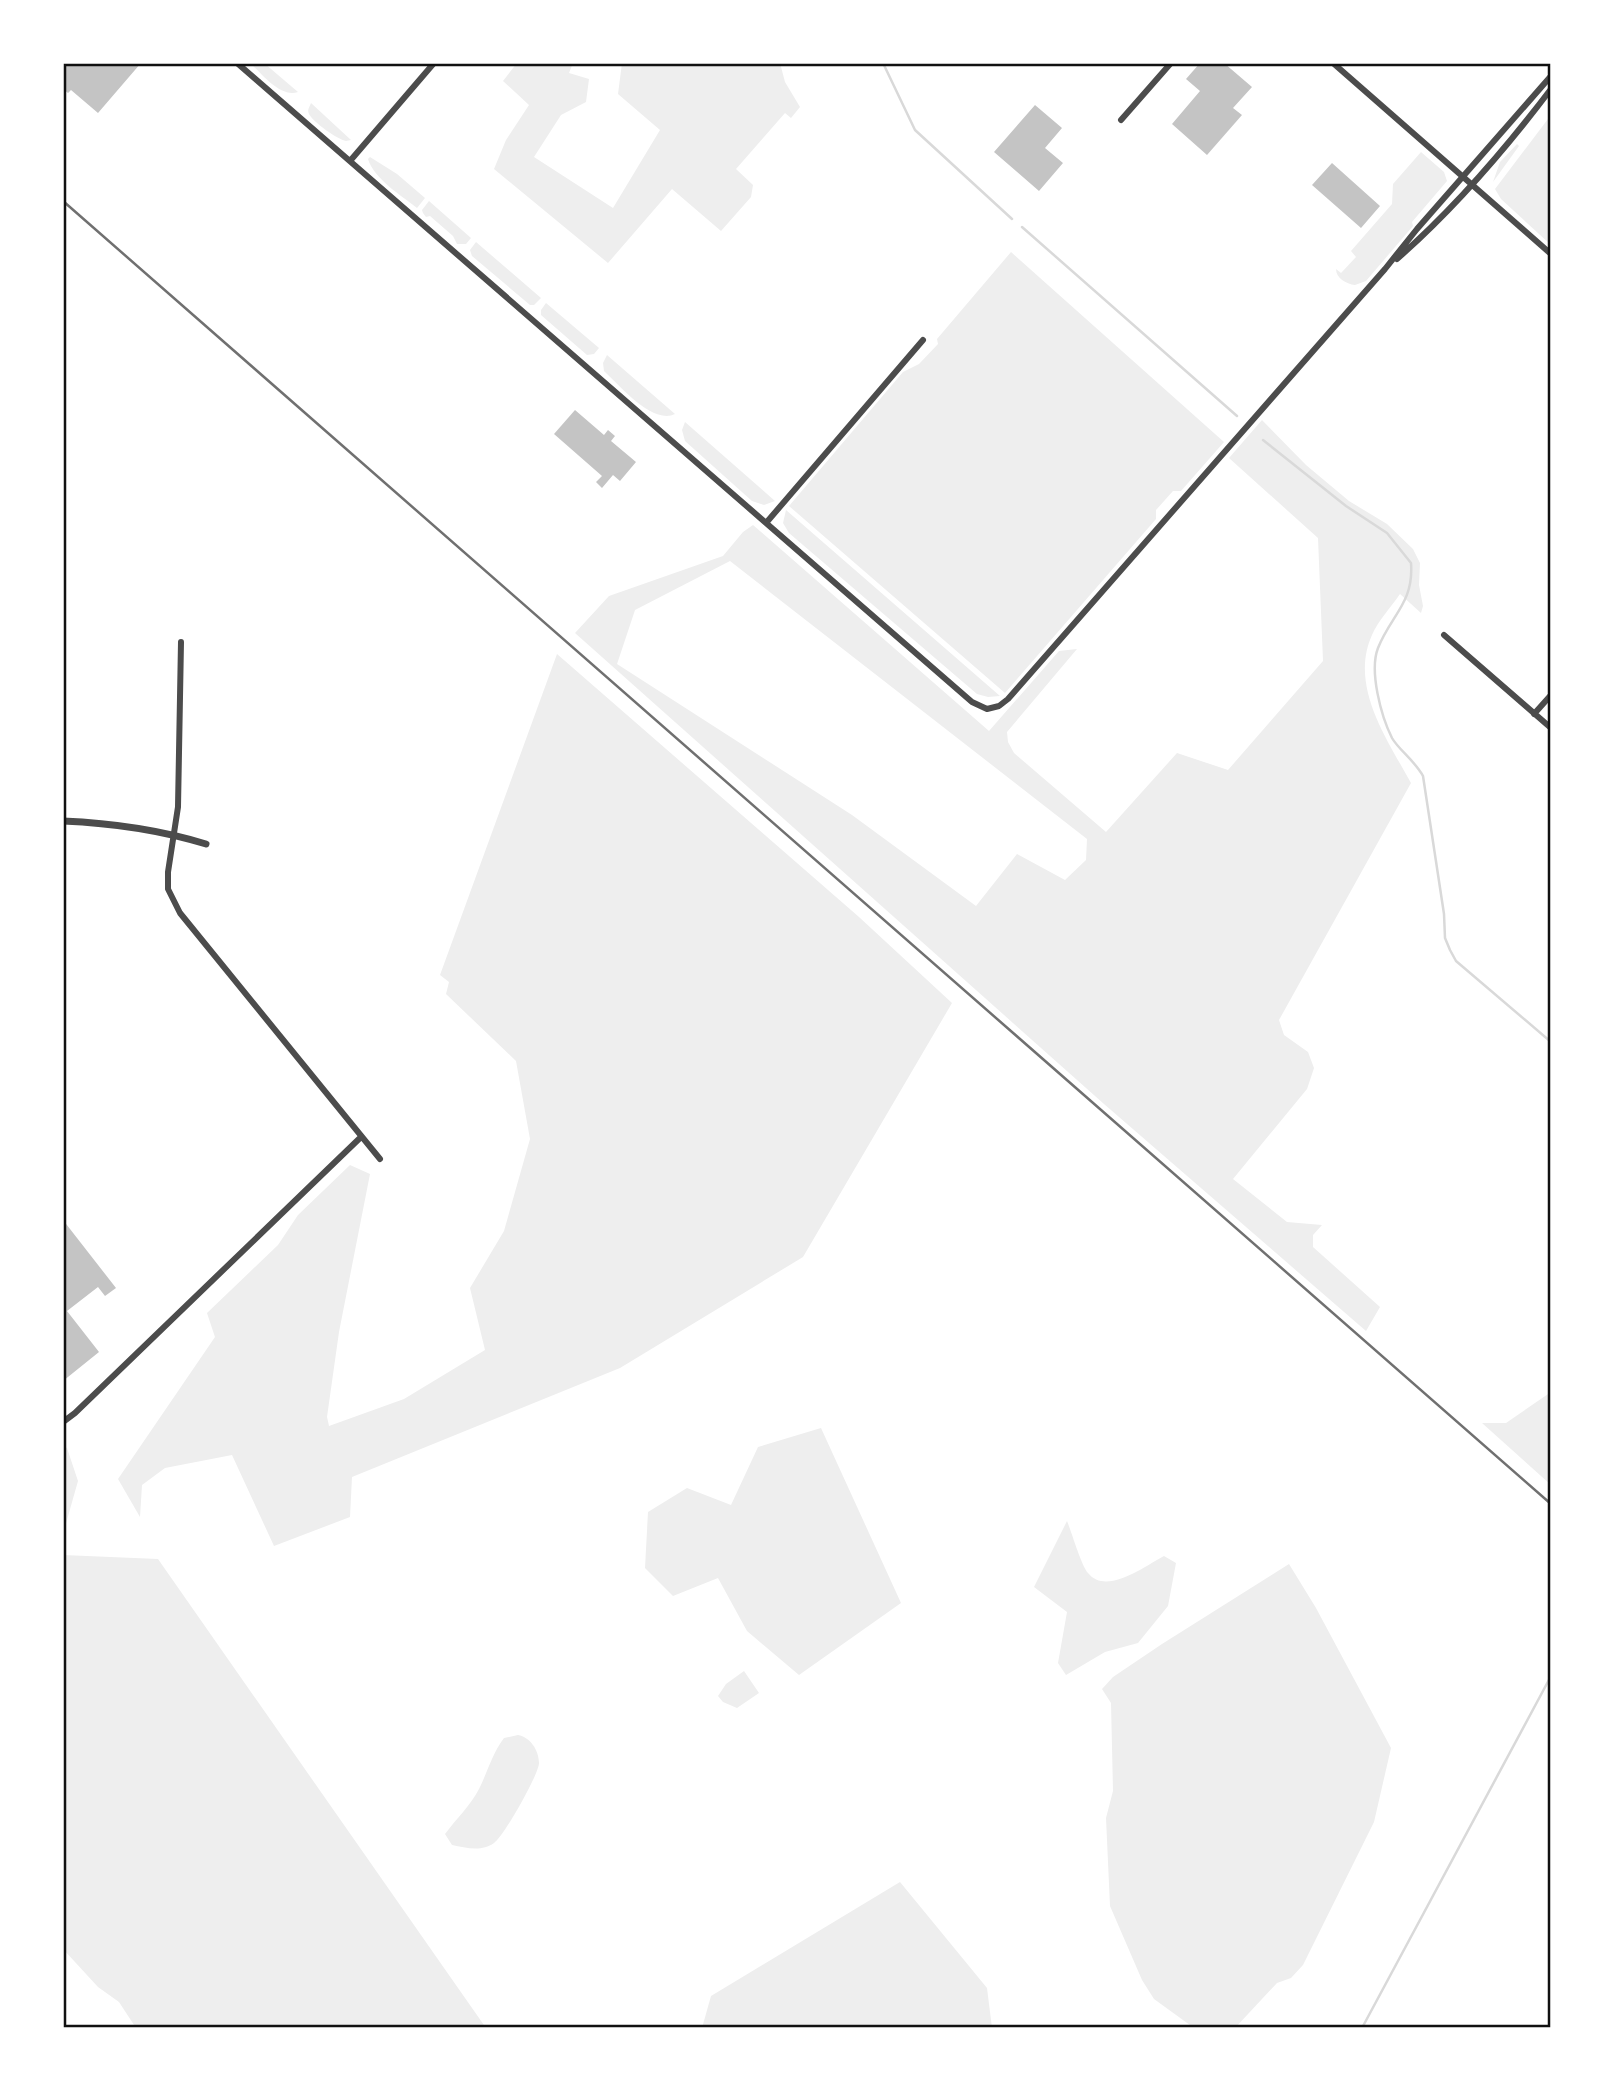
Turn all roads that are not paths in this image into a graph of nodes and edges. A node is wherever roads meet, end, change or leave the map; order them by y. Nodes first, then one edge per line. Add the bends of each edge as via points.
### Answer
1 (237, 63) edge
2 (435, 63) edge
3 (1171, 63) edge
4 (1333, 63) edge
5 (1551, 76) edge
6 (1551, 89) edge
7 (1121, 120) dead end
8 (350, 161) junction
9 (1463, 176) junction
10 (1473, 185) junction
11 (1551, 254) edge
12 (1385, 269) junction
13 (923, 340) dead end
14 (766, 523) junction
15 (1444, 635) dead end
16 (181, 642) dead end
17 (1551, 695) edge
18 (1534, 714) junction
19 (1551, 728) edge
20 (63, 821) edge
21 (173, 836) junction
22 (206, 844) dead end
23 (361, 1137) junction
24 (380, 1159) dead end
25 (63, 1422) edge

1 - 8 street
2 - 8 street
3 - 7 street
4 - 9 street
5 - 9 street
6 - 10 street
8 - 14 street
9 - 10 street
9 - 12 street
10 - 11 street
10 - 12 street
12 - 14 street via 999,706 987,709 972,702
13 - 14 street
15 - 18 street
16 - 21 street via 178,807
17 - 18 street
18 - 19 street
20 - 21 street
21 - 22 street
21 - 23 street via 169,889 180,913
23 - 24 street
23 - 25 street

